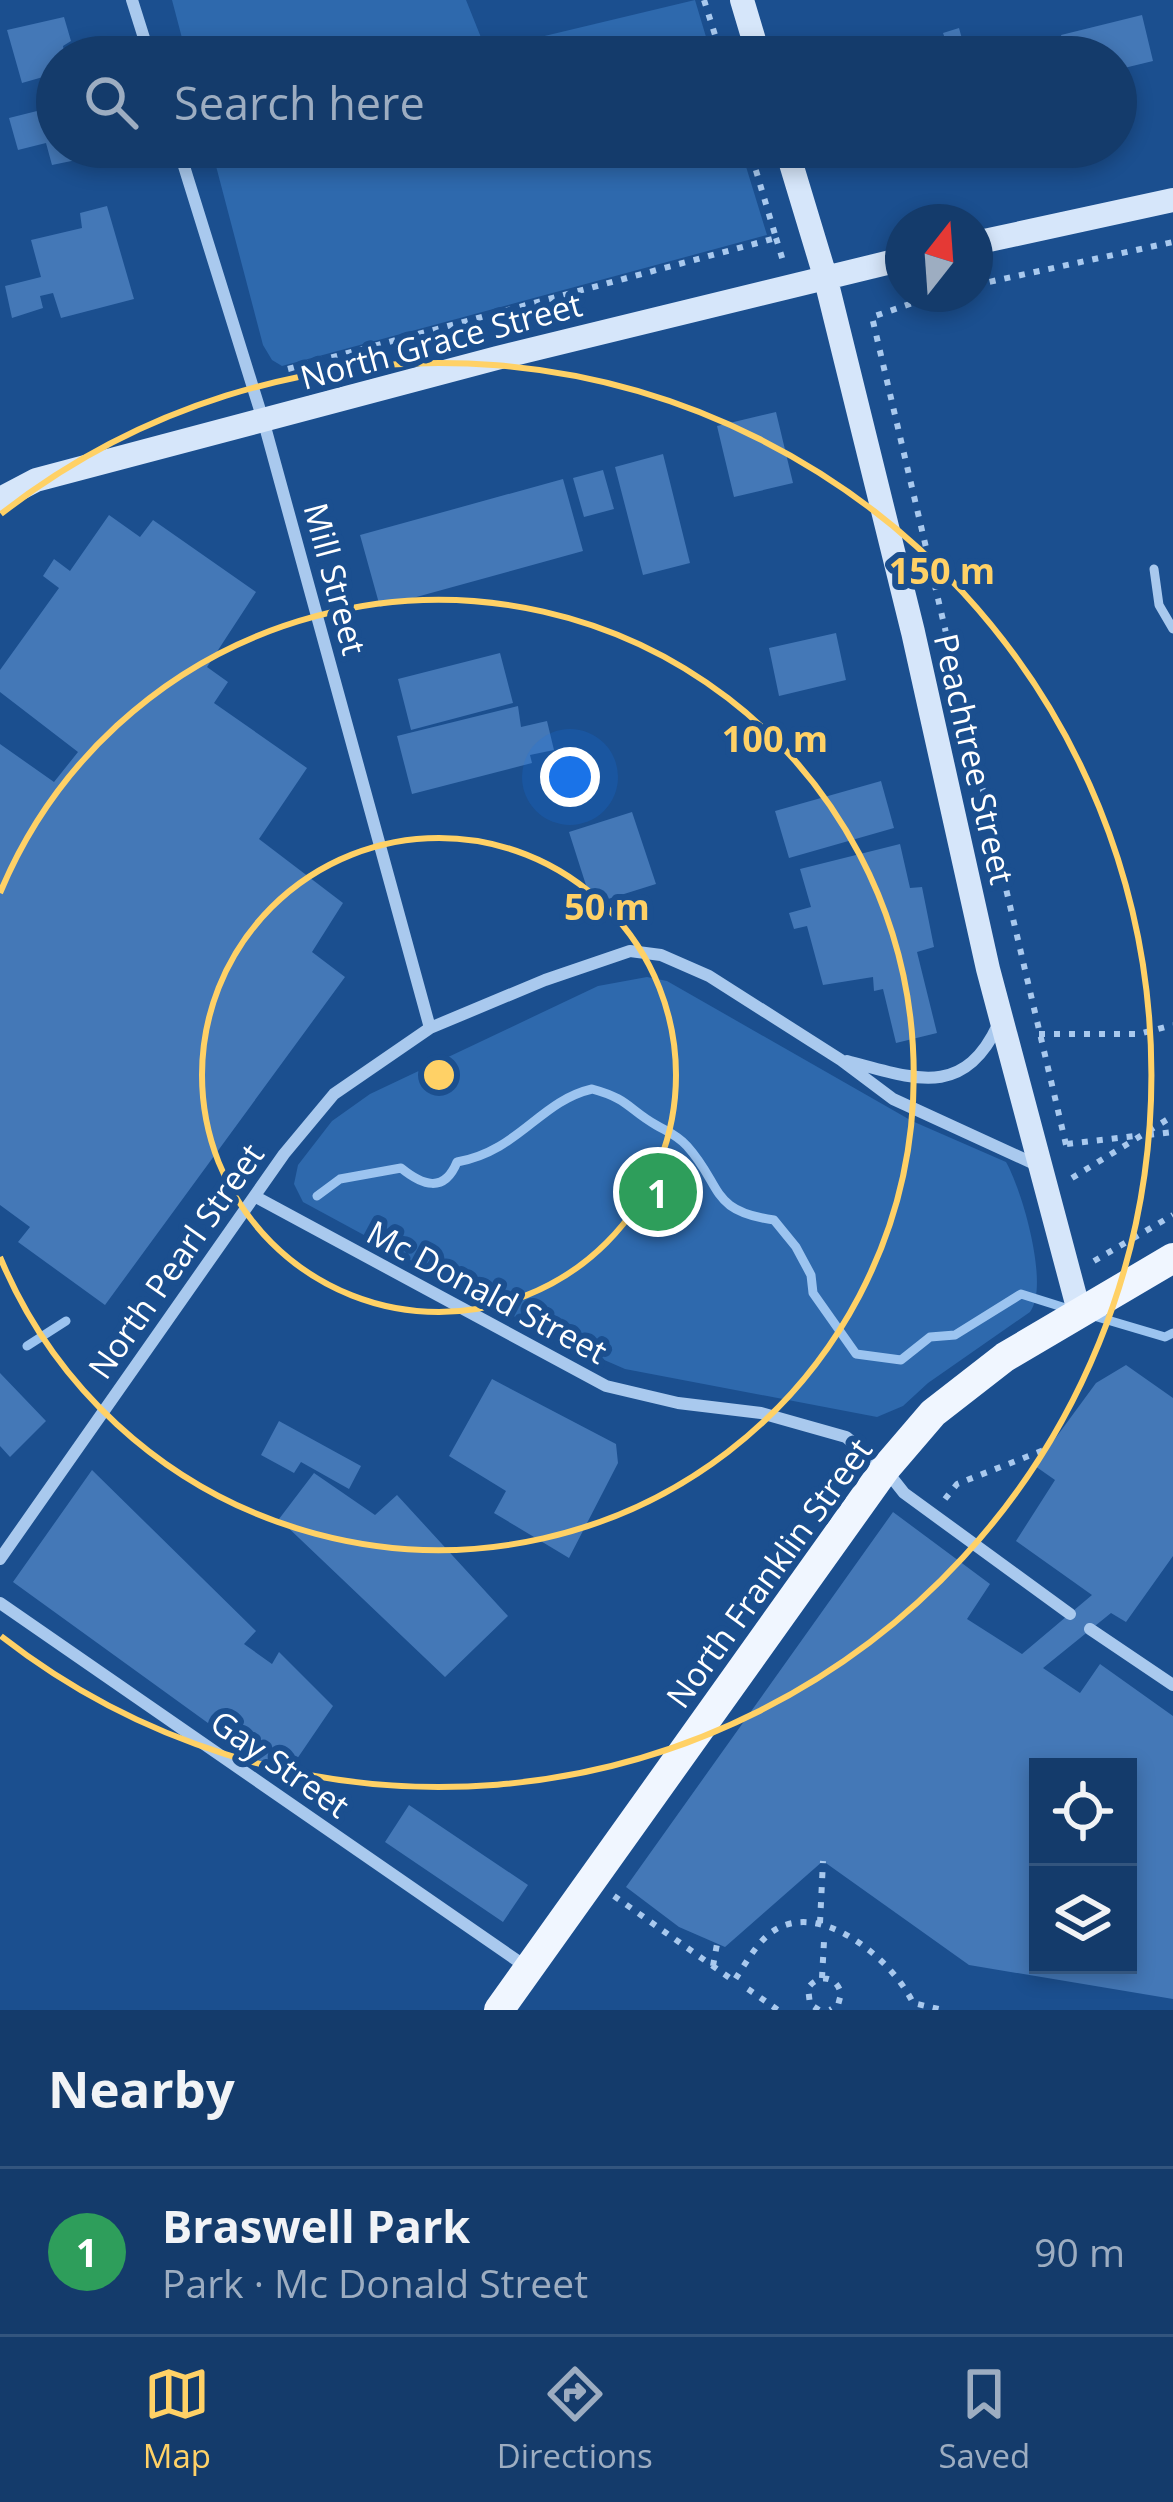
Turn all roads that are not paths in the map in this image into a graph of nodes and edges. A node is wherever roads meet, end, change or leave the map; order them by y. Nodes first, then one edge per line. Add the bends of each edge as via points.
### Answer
1 (132, 0) edge
2 (742, 0) edge
3 (143, 36) edge
4 (753, 36) edge
5 (185, 168) edge
6 (792, 168) edge
7 (1173, 200) edge
8 (993, 239) edge
9 (885, 263) edge
10 (825, 276) junction
11 (264, 423) junction
12 (0, 499) edge
13 (1154, 569) dead end
14 (1173, 629) edge
15 (1001, 1018) junction
16 (430, 1028) junction
17 (841, 1060) junction
18 (1040, 1166) junction
19 (256, 1197) junction
20 (1173, 1258) edge
21 (1080, 1315) junction
22 (895, 1480) junction
23 (0, 1559) edge
24 (0, 1604) edge
25 (1070, 1614) dead end
26 (1090, 1629) dead end
27 (1173, 1685) edge
28 (529, 1969) junction
29 (509, 2002) edge

1 - 3 street
2 - 4 main road
5 - 11 street, Mill Street
6 - 10 main road, Peachtree Street
7 - 8 main road
9 - 10 main road, North Grace Street
10 - 11 main road, North Grace Street
10 - 15 main road, Peachtree Street
11 - 12 main road, North Grace Street via 36,480
11 - 16 street, Mill Street
13 - 14 lane via 1159,605
15 - 17 street via 963,1072 946,1077
15 - 18 main road, Peachtree Street
16 - 17 street, North Pearl Street via 630,951 710,976
16 - 19 street, North Pearl Street via 334,1094
17 - 18 street via 893,1099
18 - 21 main road, Peachtree Street
19 - 22 street, Mc Donald Street via 606,1387 761,1413 846,1437
19 - 23 street, North Pearl Street
20 - 21 main road, North Franklin Street
21 - 22 main road, North Franklin Street via 1005,1357 933,1413
22 - 25 street, Mc Donald Street
22 - 28 main road, North Franklin Street
24 - 28 street, Gay Street
26 - 27 street
28 - 29 main road, North Franklin Street

